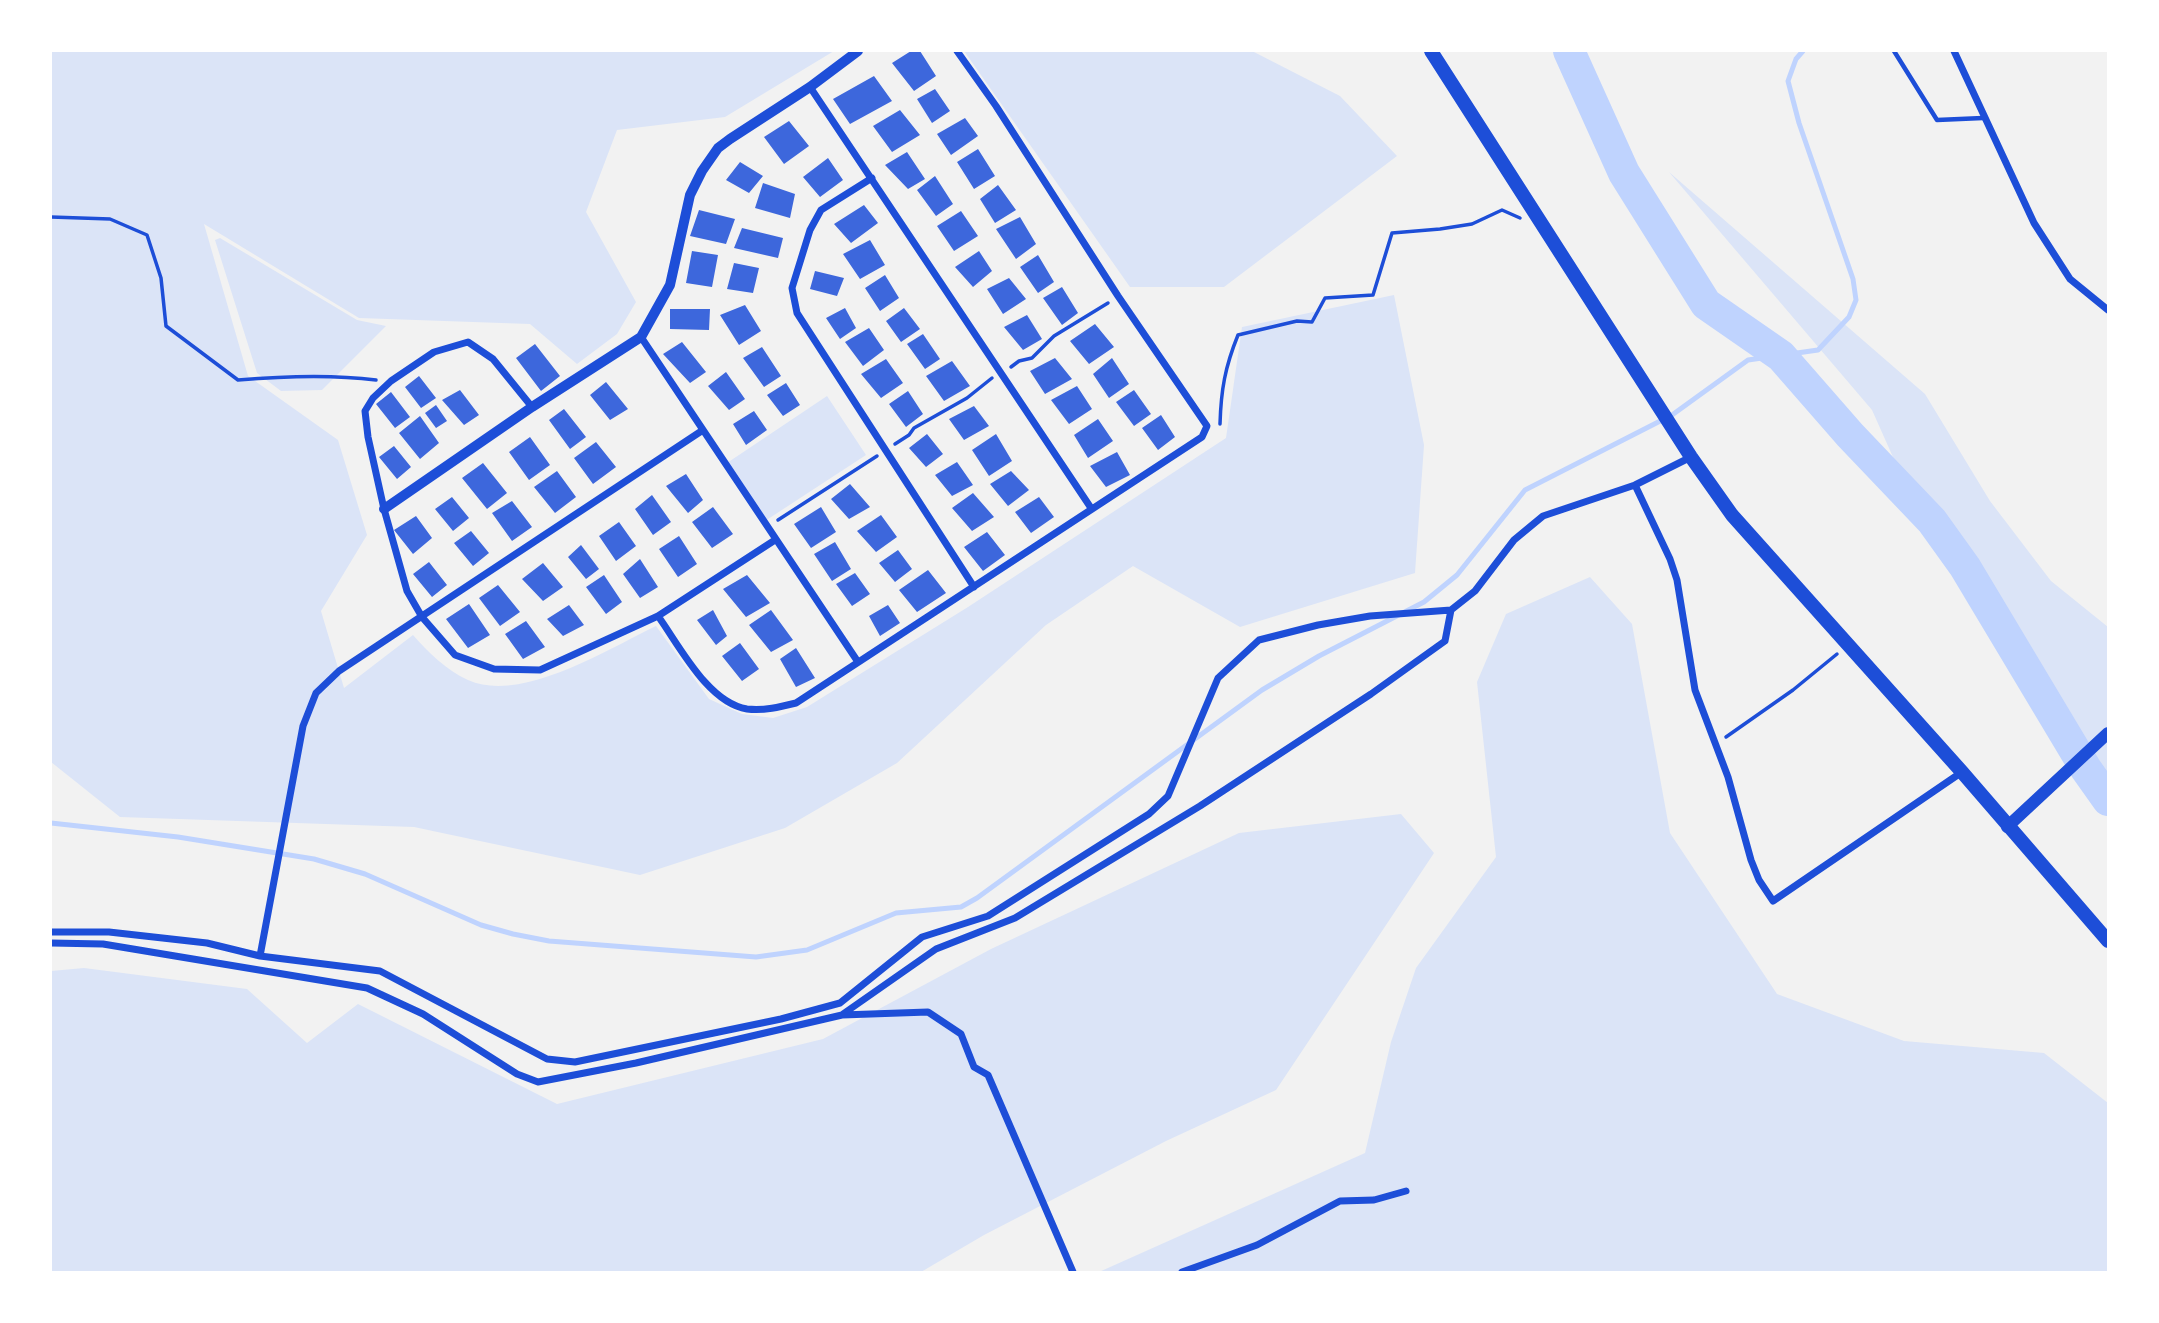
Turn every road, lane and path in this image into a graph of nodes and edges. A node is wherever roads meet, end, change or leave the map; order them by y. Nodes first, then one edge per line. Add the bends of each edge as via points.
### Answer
1 (858, 51) edge
2 (957, 51) edge
3 (1431, 51) edge
4 (1894, 51) edge
5 (1954, 51) edge
6 (810, 87) junction
7 (1983, 118) junction
8 (872, 178) junction
9 (51, 217) edge
10 (1546, 229) junction
11 (1118, 296) junction
12 (2108, 310) edge
13 (641, 337) junction
14 (1002, 374) junction
15 (391, 381) junction
16 (532, 407) junction
17 (703, 429) junction
18 (1204, 432) junction
19 (886, 450) junction
20 (1691, 457) junction
21 (1635, 485) junction
22 (1091, 508) junction
23 (384, 509) junction
24 (767, 527) junction
25 (775, 540) junction
26 (974, 587) junction
27 (1451, 610) junction
28 (658, 615) junction
29 (422, 617) junction
30 (1848, 645) junction
31 (858, 662) junction
32 (2108, 733) edge
33 (1715, 744) junction
34 (1962, 772) junction
35 (2007, 827) junction
36 (51, 932) edge
37 (2108, 941) edge
38 (51, 943) edge
39 (260, 956) junction
40 (842, 1015) junction
41 (1406, 1191) dead end
42 (1073, 1272) edge
43 (1182, 1272) edge

1 - 6 street
2 - 11 street
3 - 10 main road
4 - 7 lane via 1937,120
5 - 7 street
6 - 8 street
6 - 13 street via 730,139 702,171 690,195 670,285
7 - 12 street via 2034,223 2070,279
8 - 14 street
8 - 19 street via 821,210 792,288 797,313
9 - 15 path via 110,219 147,235 161,278 166,326 238,380 289,376
10 - 18 path via 1502,210 1472,224 1392,233 1373,295 1325,298 1312,322 1297,321 1238,335 1221,387 1220,427
10 - 20 main road
11 - 14 path
11 - 18 street via 1207,426
13 - 16 street
13 - 17 street
14 - 19 path
14 - 22 street
15 - 16 street via 434,352 468,342 493,359
15 - 23 street via 365,411
16 - 23 street
17 - 24 street
17 - 29 street
18 - 22 street
19 - 24 path
19 - 26 street
20 - 21 street
20 - 30 main road via 1732,515
21 - 27 street via 1543,516 1514,540 1475,591
21 - 33 street via 1677,580 1695,690
22 - 26 street
23 - 29 street via 407,591
24 - 25 street
25 - 28 street
25 - 31 street
26 - 31 street
27 - 39 street via 1370,616 1259,640 1218,678 1168,796 1149,814 989,916 922,937 840,1003 575,1062 547,1059 380,971
27 - 40 street via 1445,641 1371,694 1200,806 1015,918 936,949
28 - 29 street via 540,670 515,671 455,655
28 - 31 street via 704,682 744,709 768,710 796,703
29 - 39 street via 339,671 316,693 303,726
30 - 33 path
30 - 34 main road
32 - 35 main road
33 - 34 street via 1751,860 1773,901
34 - 35 main road
35 - 37 main road
36 - 39 street via 109,932
38 - 40 street via 103,944 367,988 412,1007 538,1082
40 - 42 street via 928,1012 961,1034 974,1067 988,1075
41 - 43 street via 1374,1200 1340,1201 1256,1245

